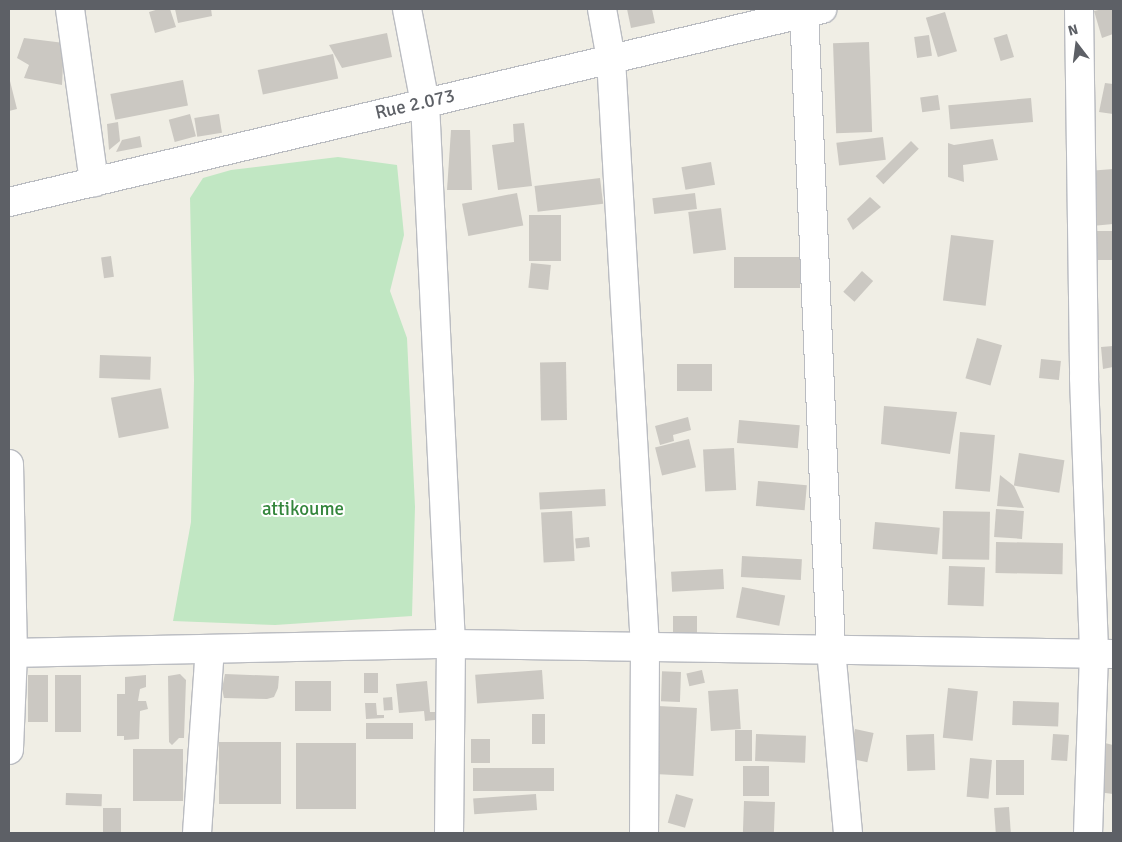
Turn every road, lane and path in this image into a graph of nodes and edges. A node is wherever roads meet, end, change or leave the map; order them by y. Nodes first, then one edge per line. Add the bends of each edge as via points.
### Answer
1 (70, 9) edge
2 (408, 9) edge
3 (602, 9) edge
4 (1078, 9) edge
5 (810, 10) edge
6 (611, 59) junction
7 (425, 103) junction
8 (94, 182) junction
9 (9, 202) edge
10 (9, 464) edge
11 (451, 644) junction
12 (645, 647) junction
13 (210, 649) junction
14 (831, 650) junction
15 (11, 653) edge
16 (1104, 654) edge
17 (9, 750) edge
18 (197, 833) edge
19 (449, 833) edge
20 (644, 833) edge
21 (848, 833) edge
22 (1088, 833) edge

1 - 8 street
2 - 7 street
3 - 6 street
4 - 16 street via 1084,378
5 - 6 street, Rue 2.073
5 - 14 street
6 - 7 street, Rue 2.073
6 - 12 street
7 - 8 street, Rue 2.073
7 - 11 street
8 - 9 street, Rue 2.073
10 - 15 street
11 - 12 street
11 - 13 street
11 - 19 street
12 - 14 street
12 - 20 street
13 - 15 street
13 - 18 street
14 - 16 street
14 - 21 street
15 - 17 street
16 - 22 street

